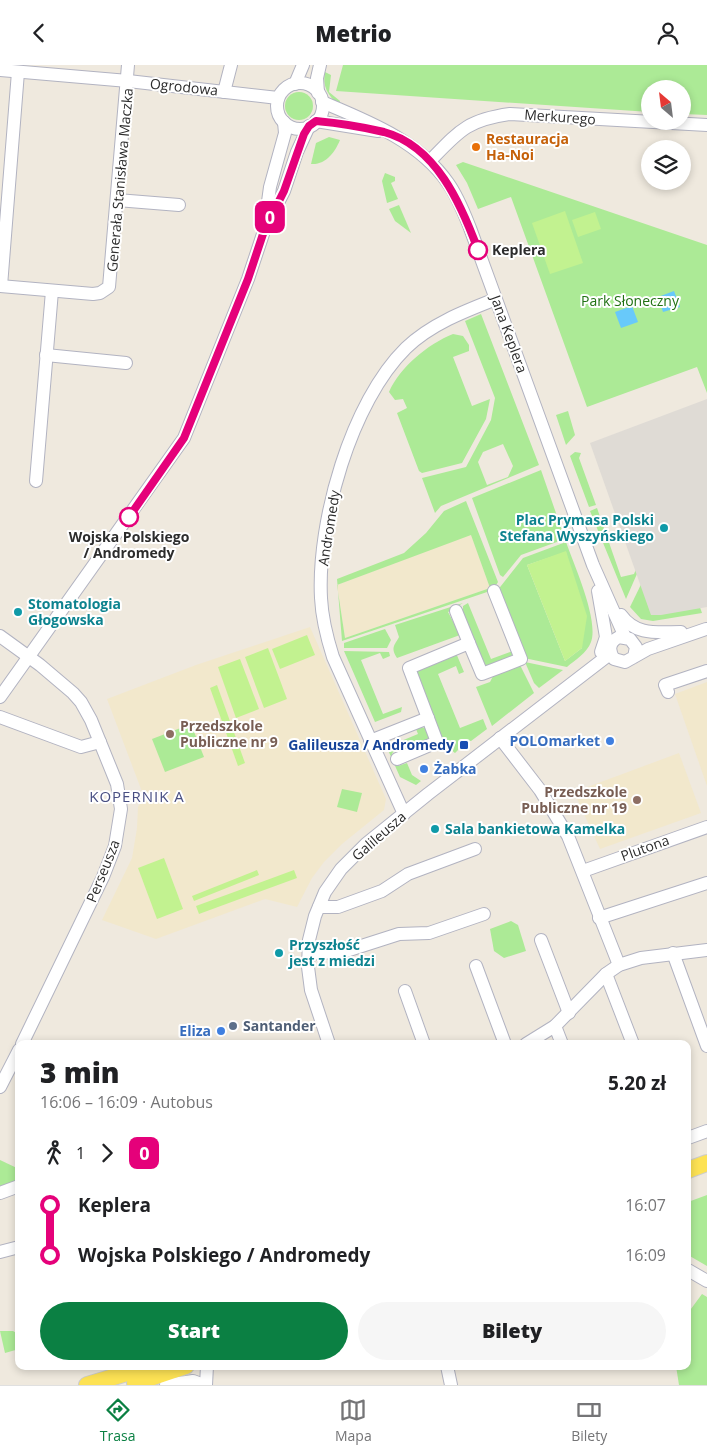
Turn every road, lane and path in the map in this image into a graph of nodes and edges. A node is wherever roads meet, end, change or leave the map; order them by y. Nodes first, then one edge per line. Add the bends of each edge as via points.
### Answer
1 (128, 65) edge
2 (231, 65) edge
3 (303, 65) edge
4 (320, 65) edge
5 (0, 70) edge
6 (18, 72) junction
7 (128, 81) junction
8 (295, 83) junction
9 (224, 92) junction
10 (278, 98) junction
11 (320, 98) junction
12 (284, 122) junction
13 (312, 124) junction
14 (707, 125) edge
15 (385, 132) junction
16 (430, 161) junction
17 (117, 199) junction
18 (179, 205) dead end
19 (264, 231) junction
20 (1, 286) edge
21 (52, 291) junction
22 (496, 299) junction
23 (46, 355) junction
24 (126, 363) dead end
25 (36, 481) dead end
26 (599, 586) junction
27 (494, 591) dead end
28 (456, 611) dead end
29 (706, 629) edge
30 (681, 632) junction
31 (0, 636) edge
32 (624, 640) junction
33 (469, 643) junction
34 (27, 656) junction
35 (634, 657) junction
36 (615, 658) junction
37 (707, 671) edge
38 (579, 679) junction
39 (564, 690) junction
40 (668, 692) dead end
41 (0, 697) edge
42 (0, 717) edge
43 (428, 718) junction
44 (500, 738) junction
45 (370, 741) junction
46 (100, 742) junction
47 (397, 759) dead end
48 (404, 814) junction
49 (707, 827) edge
50 (475, 849) dead end
51 (583, 871) junction
52 (707, 883) edge
53 (319, 907) junction
54 (484, 914) dead end
55 (599, 918) junction
56 (541, 940) dead end
57 (707, 950) edge
58 (673, 953) junction
59 (309, 954) junction
60 (619, 965) junction
61 (476, 966) dead end
62 (606, 974) junction
63 (405, 991) dead end
64 (569, 1013) junction
65 (554, 1026) junction
66 (24, 1040) edge
67 (328, 1040) edge
68 (423, 1040) edge
69 (504, 1040) edge
70 (532, 1040) edge
71 (560, 1040) edge
72 (631, 1040) edge
73 (707, 1046) edge
74 (15, 1057) edge
75 (0, 1087) edge
76 (707, 1131) edge
77 (691, 1137) edge
78 (707, 1163) edge
79 (691, 1169) edge
80 (15, 1188) edge
81 (0, 1193) edge
82 (15, 1248) edge
83 (0, 1252) edge
84 (691, 1272) edge
85 (707, 1281) edge
86 (137, 1370) edge
87 (174, 1370) edge
88 (207, 1370) edge
89 (448, 1370) edge
90 (88, 1385) edge
91 (128, 1385) edge
92 (166, 1385) edge
93 (205, 1385) edge
94 (451, 1385) edge

1 - 7 street, Generała Stanisława Maczka
2 - 9 street
3 - 8 street
4 - 11 street via 317,78
5 - 6 street, Ogrodowa
6 - 7 street, Ogrodowa
6 - 20 street
7 - 9 street, Ogrodowa
7 - 17 street, Generała Stanisława Maczka
8 - 10 street via 285,88
8 - 11 street via 309,85
9 - 10 street, Ogrodowa
10 - 12 street via 278,112
11 - 13 street via 321,112
11 - 15 street, Jana Keplera
12 - 13 street via 296,128
12 - 19 street via 285,133 270,187
13 - 15 street, Jana Keplera
13 - 19 street
14 - 16 street, Merkurego via 510,114 484,117 468,125
15 - 16 street, Jana Keplera
16 - 22 street, Jana Keplera via 448,183 461,207
17 - 18 street
17 - 21 street, Generała Stanisława Maczka via 109,287 93,294
19 - 34 street via 184,438
20 - 21 street, Generała Stanisława Maczka
21 - 23 street
22 - 26 street, Jana Keplera
22 - 45 street, Andromedy via 456,315 417,339 390,365 366,405 338,476 324,542 321,600 333,657
23 - 24 street
23 - 25 street
26 - 30 street, Jana Keplera via 629,626 640,631
26 - 32 street, Jana Keplera
26 - 38 street, Jana Keplera via 606,637 599,655
27 - 33 street via 521,659 482,674
28 - 33 street
29 - 30 street
29 - 35 street
30 - 32 street
31 - 34 street, Perseusza
32 - 35 street via 636,647
32 - 36 street via 610,646
33 - 43 street via 409,668
34 - 41 street
34 - 46 street, Perseusza via 73,693 87,711
35 - 36 street via 630,661
36 - 38 street, Galileusza
36 - 39 street, Galileusza
37 - 40 street via 665,685
38 - 39 street, Galileusza
39 - 44 street, Galileusza
42 - 46 street via 81,747
43 - 45 street
43 - 47 street via 437,742
44 - 48 street, Galileusza
44 - 51 street via 552,808
45 - 48 street, Andromedy
46 - 66 street, Perseusza via 119,793 120,818 115,846
48 - 53 street, Galileusza via 341,869
49 - 51 street, Plutona
50 - 53 street via 416,870 382,891 338,907
51 - 55 street
52 - 55 street
53 - 59 street, Galileusza via 309,940
54 - 59 street via 429,933 399,934 346,951
55 - 60 street
56 - 64 street
57 - 58 street
58 - 60 street
58 - 73 street
59 - 67 street, Galileusza via 311,991
60 - 62 street
61 - 69 street
62 - 64 street
62 - 72 street
63 - 68 street
64 - 65 street
65 - 70 street
65 - 71 street
74 - 75 street
76 - 77 street
78 - 79 main road
80 - 81 street
82 - 83 street
84 - 85 street
86 - 90 main road
87 - 91 main road
88 - 93 street
89 - 94 street
92 - 93 street via 193,1381

